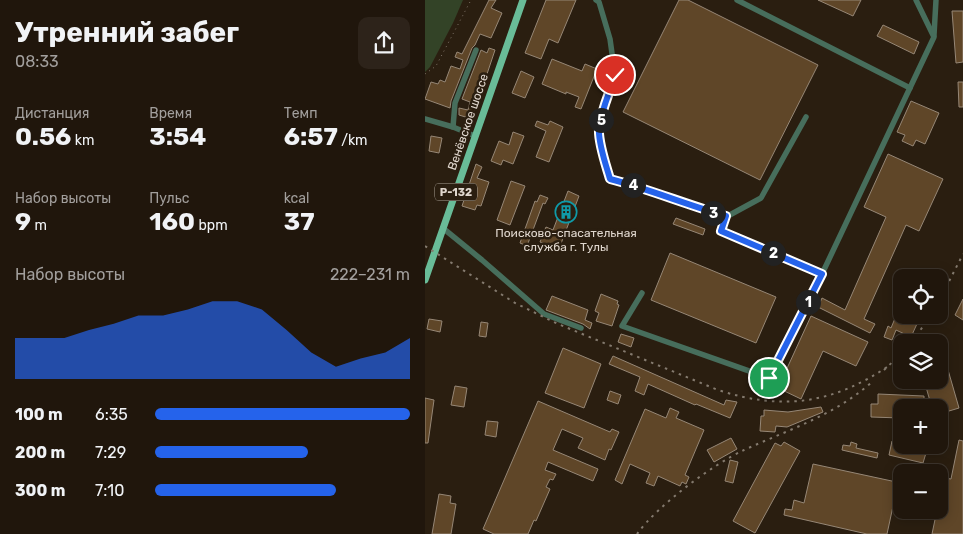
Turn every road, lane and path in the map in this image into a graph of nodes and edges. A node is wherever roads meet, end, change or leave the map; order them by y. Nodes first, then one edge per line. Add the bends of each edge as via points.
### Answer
1 (471, 0) edge
2 (523, 0) edge
3 (597, 0) edge
4 (737, 0) edge
5 (916, 0) edge
6 (936, 0) edge
7 (934, 37) junction
8 (475, 50) dead end
9 (425, 74) edge
10 (910, 88) junction
11 (807, 117) dead end
12 (425, 119) edge
13 (453, 127) junction
14 (475, 136) junction
15 (726, 216) junction
16 (444, 229) junction
17 (428, 263) edge
18 (822, 274) junction
19 (425, 280) edge
20 (641, 293) dead end
21 (581, 328) dead end
22 (769, 378) junction
23 (761, 394) dead end

1 - 9 path via 436,66
2 - 14 main road, Венёвское шоссе / Р-132
3 - 15 lane via 610,39 615,75 599,130 610,179
4 - 10 lane
5 - 7 lane
6 - 7 lane
7 - 10 lane
8 - 13 lane via 455,103
10 - 18 lane
11 - 15 lane via 761,198
12 - 13 lane
13 - 14 lane
14 - 16 main road, Венёвское шоссе / Р-132
15 - 18 lane via 721,231
16 - 17 main road, Венёвское шоссе / Р-132
16 - 21 lane via 484,258 544,314
17 - 19 main road, Венёвское шоссе / Р-132
18 - 22 lane
20 - 22 lane via 623,326
22 - 23 lane

